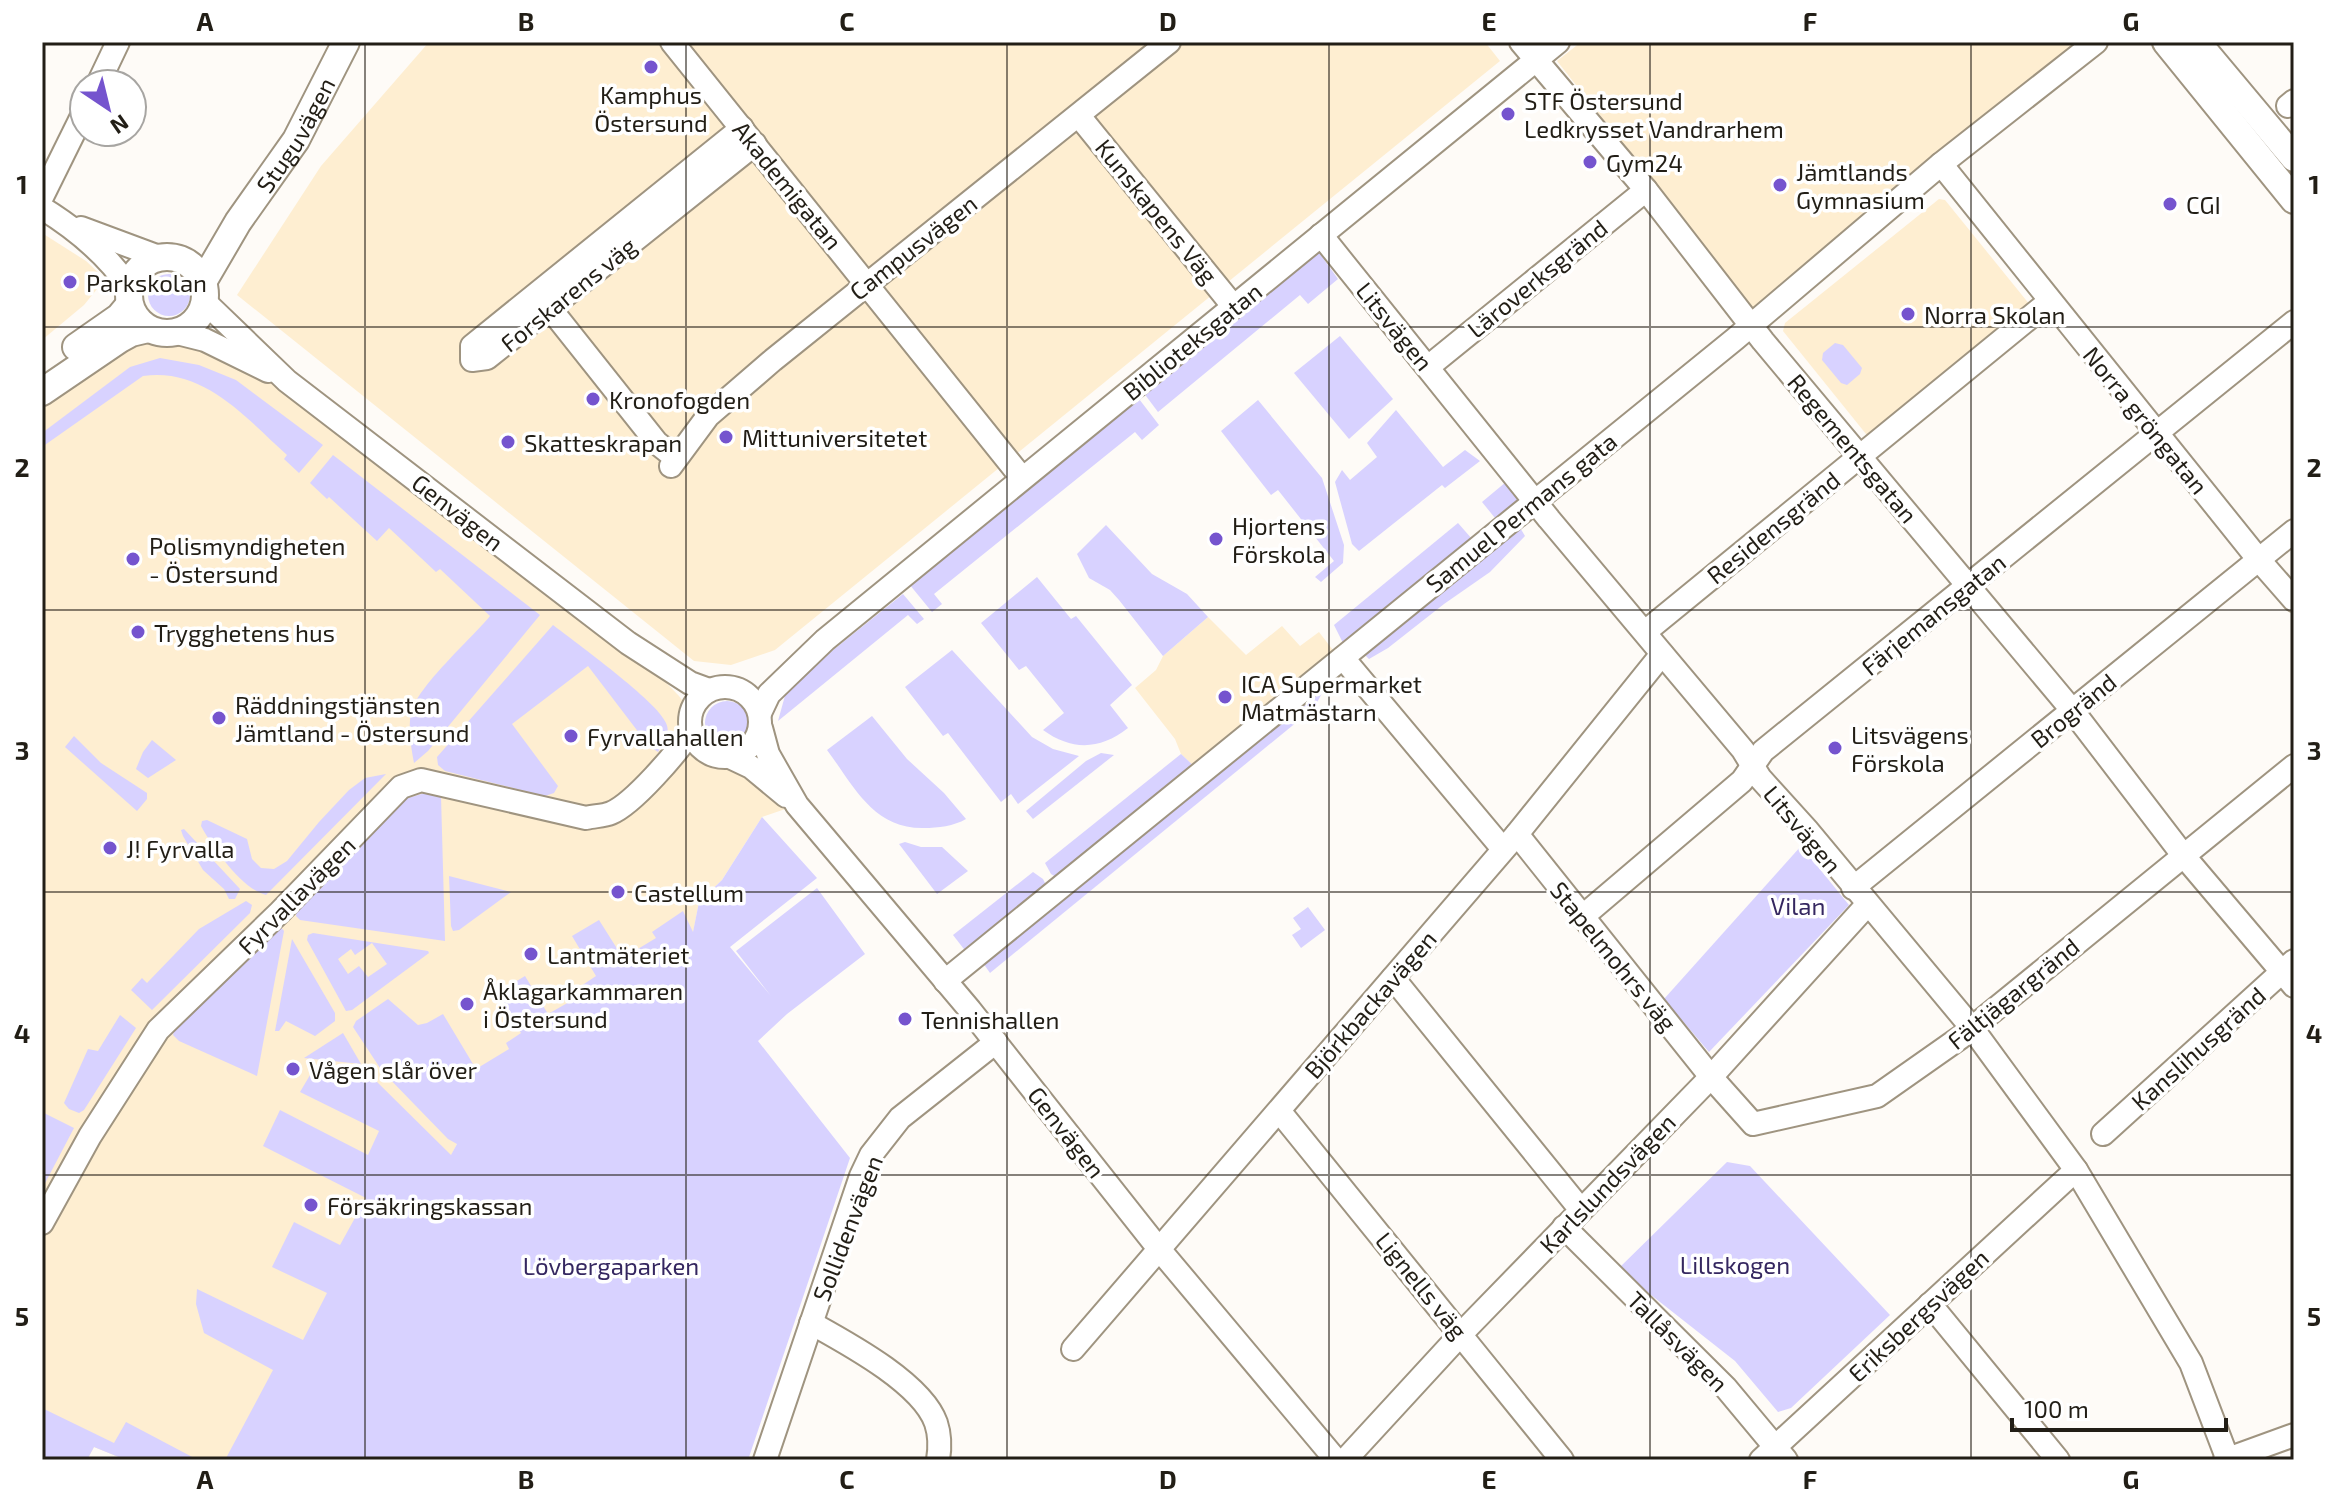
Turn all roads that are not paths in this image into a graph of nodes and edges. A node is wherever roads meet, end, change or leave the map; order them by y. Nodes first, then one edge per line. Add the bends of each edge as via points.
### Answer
1 (118, 42) edge
2 (346, 42) edge
3 (672, 42) edge
4 (1169, 42) edge
5 (1521, 42) edge
6 (1558, 42) edge
7 (2096, 42) edge
8 (2166, 42) edge
9 (2197, 42) edge
10 (1536, 60) junction
11 (106, 68) edge
12 (1079, 116) junction
13 (748, 136) junction
14 (68, 144) edge
15 (2294, 158) edge
16 (1941, 164) junction
17 (1646, 190) junction
18 (42, 197) edge
19 (2294, 200) edge
20 (42, 208) edge
21 (238, 222) junction
22 (69, 224) junction
23 (1321, 235) junction
24 (171, 258) junction
25 (867, 283) junction
26 (204, 292) junction
27 (129, 296) junction
28 (2050, 301) junction
29 (1234, 307) junction
30 (2294, 322) edge
31 (1751, 325) junction
32 (148, 329) junction
33 (177, 333) junction
34 (1428, 367) junction
35 (42, 372) edge
36 (287, 381) junction
37 (42, 392) edge
38 (2157, 434) junction
39 (1859, 457) junction
40 (674, 462) joint
41 (1022, 478) junction
42 (1534, 501) junction
43 (2294, 531) edge
44 (2259, 560) junction
45 (1968, 586) junction
46 (2294, 600) edge
47 (1645, 632) junction
48 (825, 640) junction
49 (628, 643) junction
50 (1662, 654) junction
51 (1343, 658) junction
52 (709, 690) junction
53 (744, 690) junction
54 (2072, 710) junction
55 (760, 720) junction
56 (691, 722) junction
57 (722, 757) junction
58 (1753, 765) junction
59 (2294, 766) edge
60 (651, 780) junction
61 (797, 805) junction
62 (1510, 842) junction
63 (2183, 855) junction
64 (1860, 896) junction
65 (1582, 917) junction
66 (2290, 973) edge
67 (1393, 978) junction
68 (945, 981) junction
69 (1972, 1028) junction
70 (996, 1042) junction
71 (1711, 1077) junction
72 (1280, 1112) junction
73 (2103, 1134) dead end
74 (2076, 1170) junction
75 (1581, 1210) junction
76 (42, 1223) edge
77 (1564, 1227) junction
78 (1159, 1249) junction
79 (1930, 1304) junction
80 (811, 1323) junction
81 (1461, 1334) junction
82 (1073, 1349) dead end
83 (2294, 1435) edge
84 (1774, 1456) edge
85 (2227, 1459) edge
86 (765, 1460) edge
87 (938, 1460) edge
88 (1336, 1460) edge
89 (1345, 1460) edge
90 (1562, 1460) edge
91 (2058, 1460) edge

1 - 11 street
2 - 21 main road, Stuguvägen via 296,140
3 - 13 street, Akademigatan
4 - 12 street, Campusvägen
5 - 10 street, Regementsgatan
6 - 10 street, Biblioteksgatan
7 - 16 street, Samuel Permans gata
8 - 19 main road
9 - 15 main road
10 - 17 street, Regementsgatan
10 - 23 street, Biblioteksgatan
12 - 25 street, Campusvägen
12 - 29 street, Kunskapens Väg
13 - 25 street, Akademigatan
13 - 40 street, Forskarens väg via 544,301
14 - 18 street
16 - 28 street, Norra gröngatan
16 - 31 street, Samuel Permans gata
17 - 31 street, Regementsgatan
17 - 34 street, Läroverksgränd
20 - 22 street
21 - 24 main road, Stuguvägen
21 - 26 main road, Stuguvägen
22 - 24 street
22 - 27 street via 109,259
23 - 29 street, Biblioteksgatan
23 - 34 street, Litsvägen
24 - 26 main road via 195,269
24 - 27 main road via 145,263 135,273
25 - 40 street, Campusvägen via 708,416
25 - 41 street, Akademigatan
26 - 33 main road via 200,315
26 - 36 street, Genvägen
27 - 32 main road via 136,319
27 - 35 main road via 119,317
28 - 38 street, Norra gröngatan
28 - 39 street, Residensgränd
29 - 41 street, Biblioteksgatan
30 - 38 street, Färjemansgatan
31 - 39 street, Regementsgatan
31 - 42 street, Samuel Permans gata
32 - 33 main road
32 - 37 main road via 120,339
33 - 36 street, Genvägen via 205,340
34 - 42 street, Litsvägen
36 - 49 street, Genvägen
38 - 44 street, Norra gröngatan
38 - 45 street, Färjemansgatan
39 - 45 street, Regementsgatan
39 - 47 street, Residensgränd
41 - 48 street, Biblioteksgatan
42 - 47 street, Litsvägen
42 - 51 street, Samuel Permans gata
43 - 44 street, Brogränd
44 - 46 street, Norra gröngatan
44 - 54 street, Brogränd
45 - 54 street, Regementsgatan
45 - 58 street, Färjemansgatan via 1763,751
47 - 50 street, Litsvägen
48 - 53 street, Biblioteksgatan
48 - 55 street, Biblioteksgatan via 769,694
49 - 52 street, Genvägen
49 - 56 street, Genvägen
50 - 58 street, Litsvägen
50 - 62 street, Björkbackavägen
51 - 62 street, Stapelmohrs väg
51 - 68 street, Samuel Permans gata
52 - 53 street
52 - 56 street via 697,701
53 - 55 street
54 - 63 street, Regementsgatan
54 - 64 street, Brogränd
55 - 57 street via 755,741
55 - 61 street, Genvägen via 768,754
56 - 57 street via 698,746
56 - 60 street, Fyrvallavägen via 681,748
57 - 60 street, Fyrvallavägen
57 - 61 street, Genvägen via 751,767
58 - 64 street, Litsvägen
58 - 65 street, Färjemansgatan via 1742,781
59 - 63 street, Fältjägargränd
60 - 76 street, Fyrvallavägen via 613,813 586,818 421,780 401,787 158,1030
61 - 68 street, Genvägen
62 - 65 street, Stapelmohrs väg
62 - 67 street, Björkbackavägen
63 - 66 street, Regementsgatan
63 - 69 street, Fältjägargränd
64 - 69 street, Litsvägen
64 - 71 street, Karlslundsvägen
65 - 71 street, Stapelmohrs väg
66 - 73 street, Kanslihusgränd via 2241,1007
67 - 72 street, Björkbackavägen
67 - 75 street
68 - 70 street, Genvägen
69 - 71 street, Fältjägargränd via 1877,1096 1753,1124
69 - 74 street, Litsvägen
70 - 78 street, Genvägen
70 - 80 street, Sollidenvägen via 885,1133 861,1176
71 - 75 street, Karlslundsvägen
72 - 78 street, Björkbackavägen
72 - 81 street, Lignells väg
74 - 79 street, Eriksbergsvägen
74 - 85 street, Litsvägen via 2191,1363
75 - 77 street, Karlslundsvägen
77 - 81 street, Karlslundsvägen
77 - 84 street, Tallåsvägen via 1726,1388
78 - 82 street, Björkbackavägen
78 - 88 street, Genvägen
79 - 84 street, Eriksbergsvägen
79 - 91 street
80 - 86 street, Sollidenvägen
80 - 87 street via 911,1390 935,1421
81 - 89 street, Karlslundsvägen
81 - 90 street, Lignells väg
83 - 85 street

